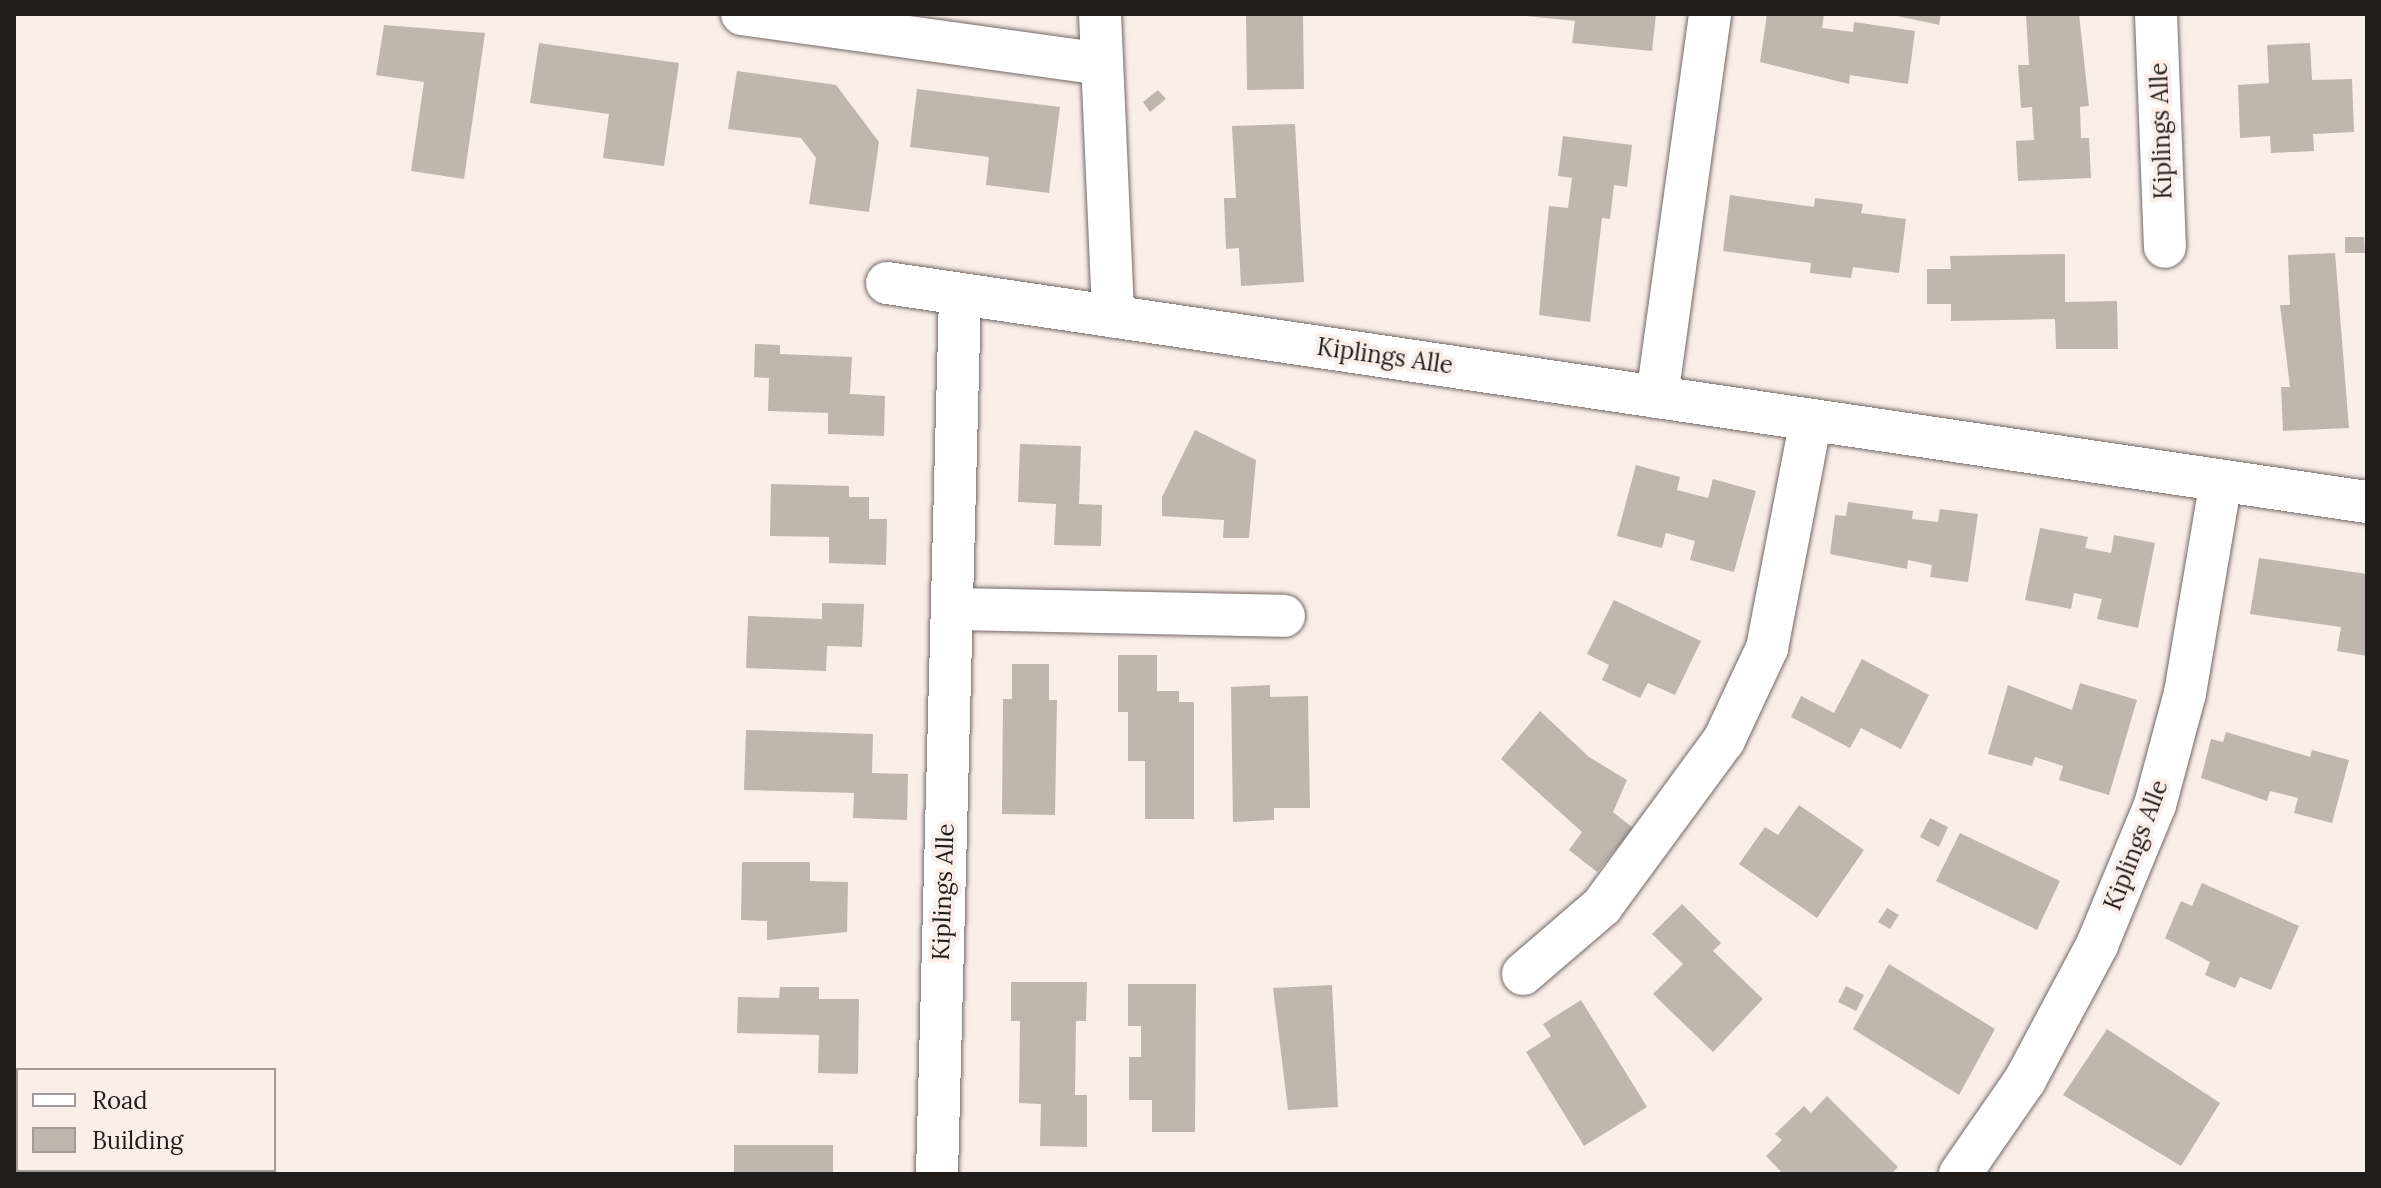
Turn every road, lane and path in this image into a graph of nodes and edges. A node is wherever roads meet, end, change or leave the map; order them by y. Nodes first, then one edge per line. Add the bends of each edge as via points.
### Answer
1 (742, 14) edge
2 (1100, 14) edge
3 (1710, 14) edge
4 (2156, 14) edge
5 (1101, 64) junction
6 (2165, 247) dead end
7 (887, 283) dead end
8 (960, 294) junction
9 (1113, 317) junction
10 (1657, 397) junction
11 (1811, 420) junction
12 (2221, 481) junction
13 (2367, 502) edge
14 (954, 609) junction
15 (1284, 616) dead end
16 (1523, 974) dead end
17 (937, 1174) edge
18 (1960, 1174) edge

1 - 5 street
2 - 5 street
3 - 10 street
4 - 6 street, Kiplings Alle
5 - 9 street
7 - 8 street, Kiplings Alle
8 - 9 street, Kiplings Alle
8 - 14 street, Kiplings Alle
9 - 10 street, Kiplings Alle
10 - 11 street, Kiplings Alle
11 - 12 street, Kiplings Alle
11 - 16 street via 1767,648 1724,740 1602,906
12 - 13 street, Kiplings Alle
12 - 18 street, Kiplings Alle via 2185,693 2155,805 2097,945 2025,1080
14 - 15 street
14 - 17 street, Kiplings Alle

